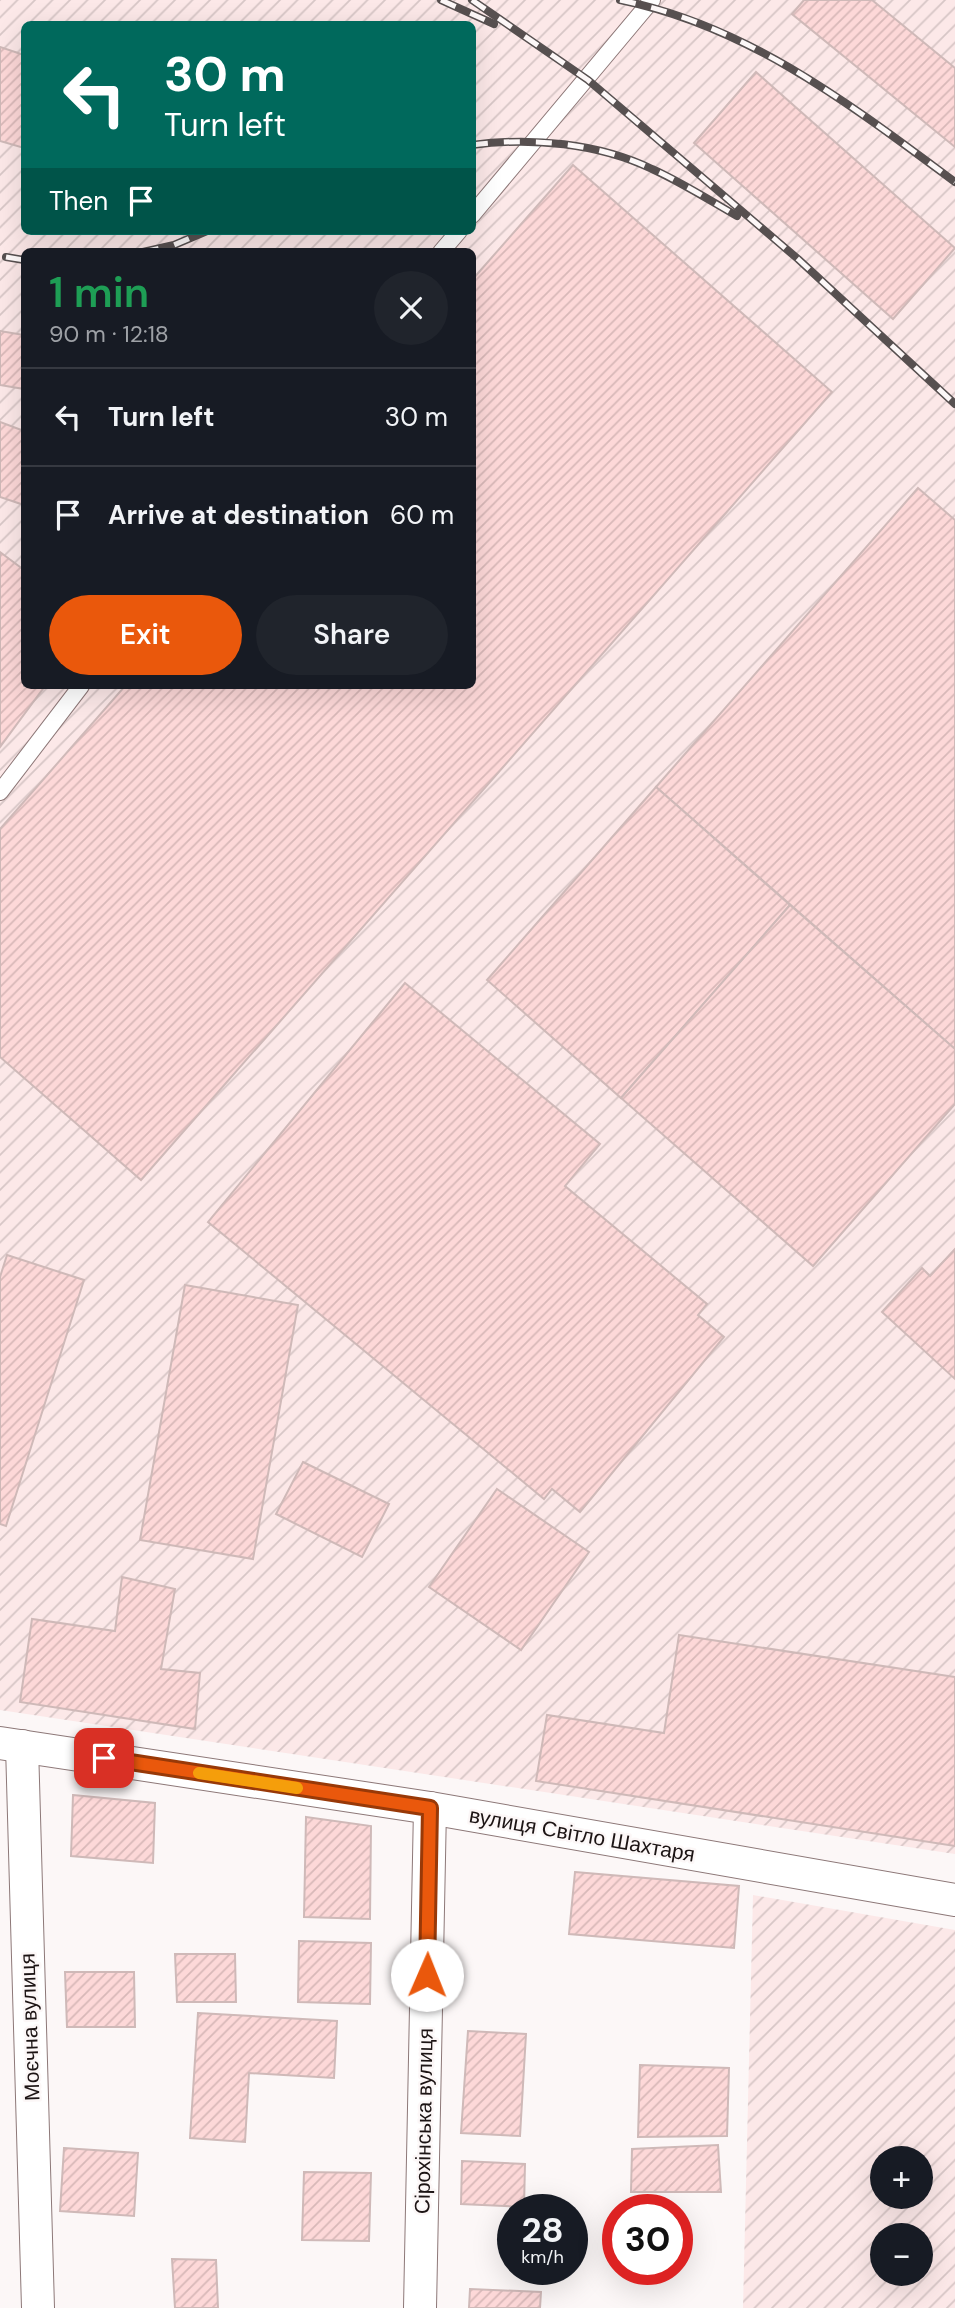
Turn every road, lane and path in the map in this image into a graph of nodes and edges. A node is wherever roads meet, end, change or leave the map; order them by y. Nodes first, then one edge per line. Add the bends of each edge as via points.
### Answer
1 (652, 0) edge
2 (476, 210) edge
3 (79, 689) edge
4 (0, 792) edge
5 (11, 1744) edge
6 (430, 1808) junction
7 (955, 1900) edge
8 (38, 2308) edge
9 (420, 2308) edge

1 - 2 lane
3 - 4 lane
5 - 6 street, вулиця Світло Шахтаря
5 - 8 street, Моєчна вулиця
6 - 7 street, вулиця Світло Шахтаря
6 - 9 street, Сірохінська вулиця

